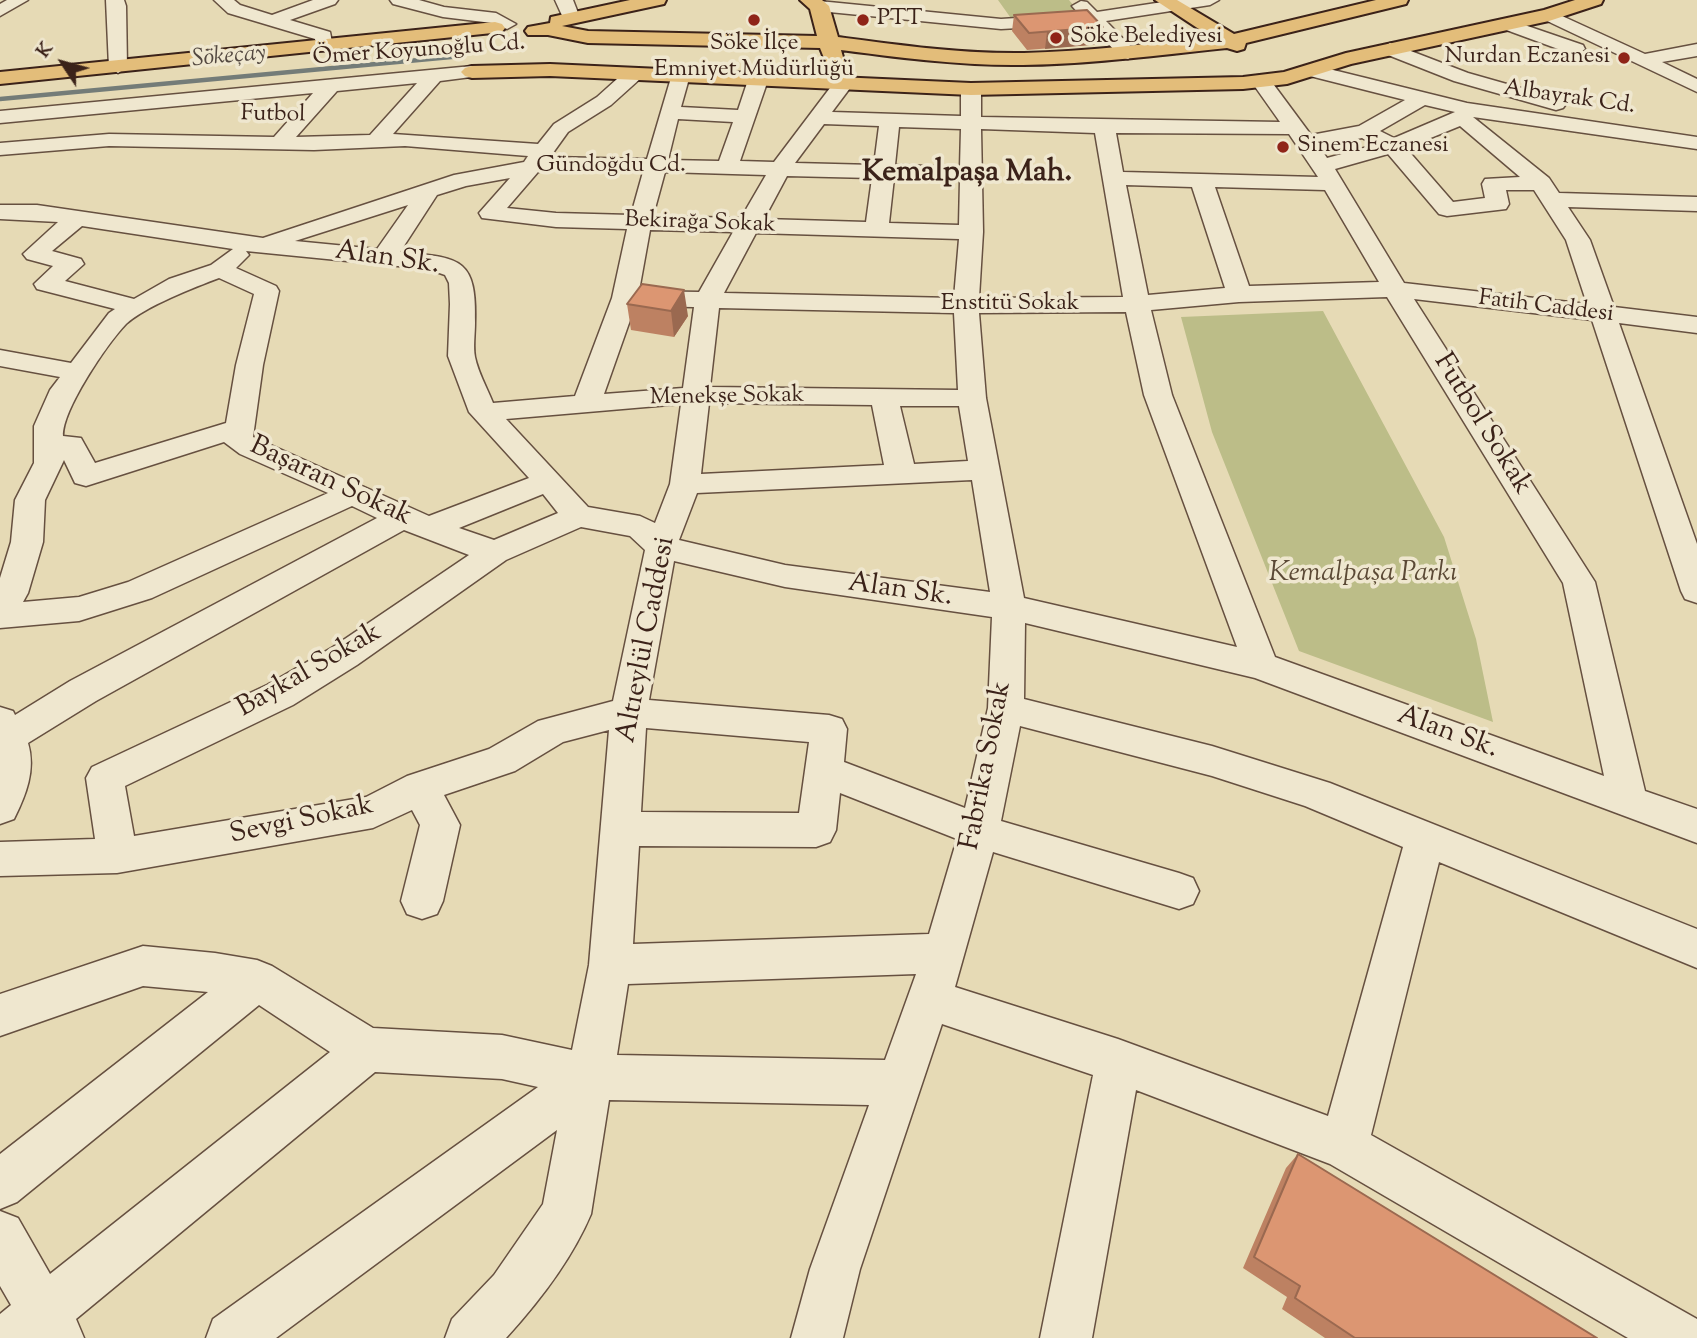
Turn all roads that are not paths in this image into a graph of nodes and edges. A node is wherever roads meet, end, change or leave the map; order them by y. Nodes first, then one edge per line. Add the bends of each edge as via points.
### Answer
1 (19, 0) edge
2 (115, 0) edge
3 (223, 0) edge
4 (329, 0) edge
5 (399, 0) edge
6 (657, 0) edge
7 (1076, 0) edge
8 (1210, 0) edge
9 (1399, 0) edge
10 (1594, 0) edge
11 (814, 3) edge
12 (1169, 3) edge
13 (567, 9) edge
14 (0, 10) edge
15 (1549, 15) junction
16 (996, 16) junction
17 (1092, 18) junction
18 (271, 21) junction
19 (1507, 24) junction
20 (534, 28) junction
21 (1231, 41) junction
22 (827, 42) junction
23 (491, 43) junction
24 (1613, 45) junction
25 (325, 49) junction
26 (1390, 49) junction
27 (1697, 50) edge
28 (1128, 53) junction
29 (1022, 59) junction
30 (1644, 60) junction
31 (1269, 61) junction
32 (1427, 65) junction
33 (118, 67) junction
34 (1313, 71) junction
35 (634, 74) junction
36 (680, 75) junction
37 (434, 76) junction
38 (758, 79) junction
39 (0, 80) edge
40 (842, 83) junction
41 (332, 84) junction
42 (1697, 86) edge
43 (1390, 91) junction
44 (1422, 98) junction
45 (971, 105) junction
46 (58, 111) junction
47 (670, 113) junction
48 (1465, 114) junction
49 (745, 116) junction
50 (1594, 116) junction
51 (0, 117) edge
52 (818, 118) junction
53 (890, 120) junction
54 (0, 125) edge
55 (1104, 127) junction
56 (1364, 131) junction
57 (1299, 135) junction
58 (1697, 135) edge
59 (1675, 140) junction
60 (376, 141) junction
61 (280, 143) junction
62 (1697, 143) edge
63 (1392, 146) junction
64 (0, 149) edge
65 (538, 159) junction
66 (656, 165) junction
67 (727, 167) junction
68 (780, 169) junction
69 (885, 172) junction
70 (971, 174) junction
71 (1328, 175) junction
72 (1113, 178) junction
73 (1201, 180) junction
74 (429, 190) junction
75 (1548, 192) junction
76 (1697, 204) edge
77 (76, 219) junction
78 (5, 222) edge
79 (640, 223) junction
80 (749, 225) junction
81 (876, 231) junction
82 (971, 232) junction
83 (256, 245) junction
84 (384, 257) junction
85 (220, 270) junction
86 (1395, 289) junction
87 (1239, 293) junction
88 (625, 298) junction
89 (707, 301) junction
90 (1137, 304) junction
91 (966, 306) junction
92 (136, 307) junction
93 (1602, 315) junction
94 (1697, 325) edge
95 (0, 358) edge
96 (76, 372) junction
97 (694, 395) junction
98 (884, 397) junction
99 (972, 398) junction
100 (587, 402) junction
101 (482, 412) junction
102 (239, 428) junction
103 (49, 448) junction
104 (985, 470) junction
105 (901, 474) junction
106 (548, 481) junction
107 (685, 484) junction
108 (350, 495) junction
109 (30, 500) junction
110 (578, 516) junction
111 (414, 523) junction
112 (0, 542) edge
113 (661, 547) junction
114 (495, 552) junction
115 (1694, 573) edge
116 (1009, 607) junction
117 (0, 614) edge
118 (1261, 666) junction
119 (1006, 708) junction
120 (629, 712) junction
121 (5, 729) edge
122 (824, 769) junction
123 (420, 787) junction
124 (1628, 800) junction
125 (0, 808) edge
126 (1697, 826) edge
127 (620, 829) junction
128 (979, 831) junction
129 (1424, 838) junction
130 (117, 856) junction
131 (0, 859) edge
132 (1179, 891) dead end
133 (422, 901) dead end
134 (1697, 949) edge
135 (945, 953) junction
136 (610, 965) junction
137 (257, 981) junction
138 (929, 999) junction
139 (0, 1015) edge
140 (367, 1050) junction
141 (1118, 1061) junction
142 (591, 1077) junction
143 (900, 1083) junction
144 (1343, 1146) junction
145 (0, 1185) edge
146 (0, 1236) edge
147 (1697, 1326) edge
148 (37, 1330) edge
149 (232, 1338) edge
150 (471, 1338) edge
151 (817, 1338) edge
152 (1066, 1338) edge
153 (1679, 1338) edge
154 (1694, 1338) edge

1 - 14 street
2 - 33 street
3 - 18 street via 233,9
4 - 18 street
5 - 23 street via 443,12 496,18
6 - 13 main road
7 - 17 street
8 - 12 street
9 - 31 main road
10 - 15 main road
11 - 16 street
11 - 22 main road
12 - 17 street
12 - 21 main road
13 - 20 main road
15 - 19 main road
15 - 24 street
16 - 17 street
16 - 29 street
17 - 28 street
18 - 25 street via 324,36
19 - 24 street via 1573,50
19 - 26 main road
20 - 22 main road via 588,37
20 - 23 main road
21 - 28 main road
21 - 31 main road
22 - 29 main road
22 - 40 main road
23 - 25 main road
23 - 35 main road, Ömer Koyunoğlu Cd. via 550,69
23 - 37 street, Ömer Koyunoğlu Cd.
24 - 30 street
25 - 33 main road
25 - 39 main road
26 - 32 street
26 - 34 main road
27 - 30 street
28 - 29 main road
30 - 42 street
31 - 34 main road
31 - 45 main road, Ömer Koyunoğlu Cd. via 1162,86
31 - 57 street, Futbol Sokak
32 - 43 street
32 - 50 street
33 - 39 main road
34 - 43 street, Albayrak Cd.
35 - 36 main road, Ömer Koyunoğlu Cd.
35 - 65 street via 604,101 561,128
36 - 38 main road, Ömer Koyunoğlu Cd.
36 - 47 street
37 - 41 street, Ömer Koyunoğlu Cd.
37 - 60 street
38 - 40 main road, Ömer Koyunoğlu Cd.
38 - 49 street
40 - 45 main road, Ömer Koyunoğlu Cd.
40 - 52 street, Altıeylül Caddesi
41 - 46 street, Ömer Koyunoğlu Cd.
41 - 61 street
43 - 44 street, Albayrak Cd.
44 - 48 street, Albayrak Cd.
44 - 56 street
45 - 53 street
45 - 55 street
45 - 70 street, Fabrika Sokak
46 - 51 street, Ömer Koyunoğlu Cd.
46 - 54 street
47 - 49 street
47 - 66 street
48 - 50 street, Albayrak Cd.
48 - 63 street
48 - 75 street
49 - 67 street
50 - 59 street, Albayrak Cd.
52 - 53 street
52 - 68 street, Altıeylül Caddesi
53 - 69 street
55 - 57 street
55 - 72 street
56 - 57 street
56 - 63 street
57 - 71 street, Futbol Sokak
58 - 59 street
59 - 62 street, Albayrak Cd.
60 - 61 street, Futbol
60 - 65 street, Futbol via 417,141
61 - 64 street, Futbol via 109,140
63 - 71 street
63 - 75 street via 1447,209 1498,204 1493,184
65 - 66 street, Gündoğdu Cd.
65 - 74 street, Gündoğdu Cd.
65 - 79 street, Bekirağa Sokak via 490,213
66 - 67 street, Gündoğdu Cd.
66 - 79 street
67 - 68 street, Gündoğdu Cd.
68 - 69 street, Gündoğdu Cd.
68 - 80 street, Altıeylül Caddesi
69 - 70 street, Gündoğdu Cd.
69 - 81 street
70 - 82 street, Fabrika Sokak
71 - 73 street
71 - 86 street, Futbol Sokak
72 - 73 street
72 - 90 street
73 - 87 street
74 - 83 street, Gündoğdu Cd.
74 - 84 street
75 - 76 street
75 - 93 street via 1578,240
77 - 78 street via 37,212
77 - 83 street
77 - 92 street via 35,254 72,264 46,284
79 - 80 street, Bekirağa Sokak
79 - 88 street
80 - 81 street, Bekirağa Sokak
80 - 89 street, Altıeylül Caddesi
81 - 82 street, Bekirağa Sokak
82 - 91 street, Fabrika Sokak
83 - 84 street, Alan Sk.
83 - 85 street
84 - 101 street, Alan Sk. via 431,262 455,271 463,304 461,356
85 - 92 street via 177,284
85 - 102 street, Başaran Sokak via 267,291 251,349
86 - 87 street, Enstitü Sokak
86 - 93 street, Fatih Caddesi
86 - 124 street, Futbol Sokak via 1579,582
87 - 90 street, Enstitü Sokak
88 - 89 street, Enstitü Sokak
88 - 100 street
89 - 91 street, Enstitü Sokak
89 - 97 street, Altıeylül Caddesi
90 - 91 street, Enstitü Sokak
90 - 118 street via 1158,395
91 - 99 street, Fabrika Sokak
92 - 96 street via 118,318
93 - 94 street, Fatih Caddesi
93 - 115 street
95 - 96 street
96 - 103 street via 48,426
97 - 98 street, Menekşe Sokak
97 - 100 street, Menekşe Sokak
97 - 107 street, Altıeylül Caddesi
98 - 99 street, Menekşe Sokak
98 - 105 street
99 - 104 street, Fabrika Sokak
100 - 101 street, Menekşe Sokak
101 - 106 street, Alan Sk.
102 - 103 street via 86,476 71,444
102 - 108 street, Başaran Sokak via 238,440 262,456 337,485
103 - 109 street via 49,463
104 - 105 street
104 - 116 street, Fabrika Sokak
105 - 107 street
106 - 110 street, Alan Sk.
106 - 111 street
107 - 113 street, Altıeylül Caddesi
108 - 111 street, Başaran Sokak
108 - 117 street via 140,590 79,609
109 - 112 street
109 - 117 street via 27,542 12,593
110 - 113 street, Alan Sk. via 640,527
110 - 114 street, Baykal Sokak
111 - 114 street, Başaran Sokak
111 - 121 street
113 - 116 street, Alan Sk. via 785,576
113 - 120 street, Altıeylül Caddesi
114 - 130 street, Baykal Sokak via 345,656 280,695 105,778
116 - 118 street, Alan Sk.
116 - 119 street, Fabrika Sokak
118 - 124 street, Alan Sk.
119 - 128 street, Fabrika Sokak
119 - 129 street via 1212,761 1316,794
120 - 122 street, Sevgi Sokak via 830,729
120 - 123 street, Sevgi Sokak via 551,732 502,760
120 - 127 street, Altıeylül Caddesi
121 - 125 street via 15,772
122 - 127 street via 816,830
122 - 128 street
123 - 130 street, Sevgi Sokak via 373,812
123 - 133 street via 440,825
124 - 126 street, Alan Sk.
127 - 136 street, Altıeylül Caddesi
128 - 132 street
128 - 135 street, Fabrika Sokak
129 - 134 street
129 - 144 street
130 - 131 street, Sevgi Sokak
135 - 136 street
135 - 138 street, Fabrika Sokak
136 - 142 street, Altıeylül Caddesi
137 - 139 street via 143,965
137 - 140 street
137 - 145 street
138 - 141 street
138 - 143 street, Fabrika Sokak
140 - 142 street via 502,1057
140 - 148 street
141 - 144 street
141 - 152 street
142 - 143 street
142 - 149 street
142 - 150 street, Altıeylül Caddesi via 566,1214 512,1293
143 - 151 street, Fabrika Sokak via 835,1269
144 - 153 street
146 - 148 street
147 - 154 street

